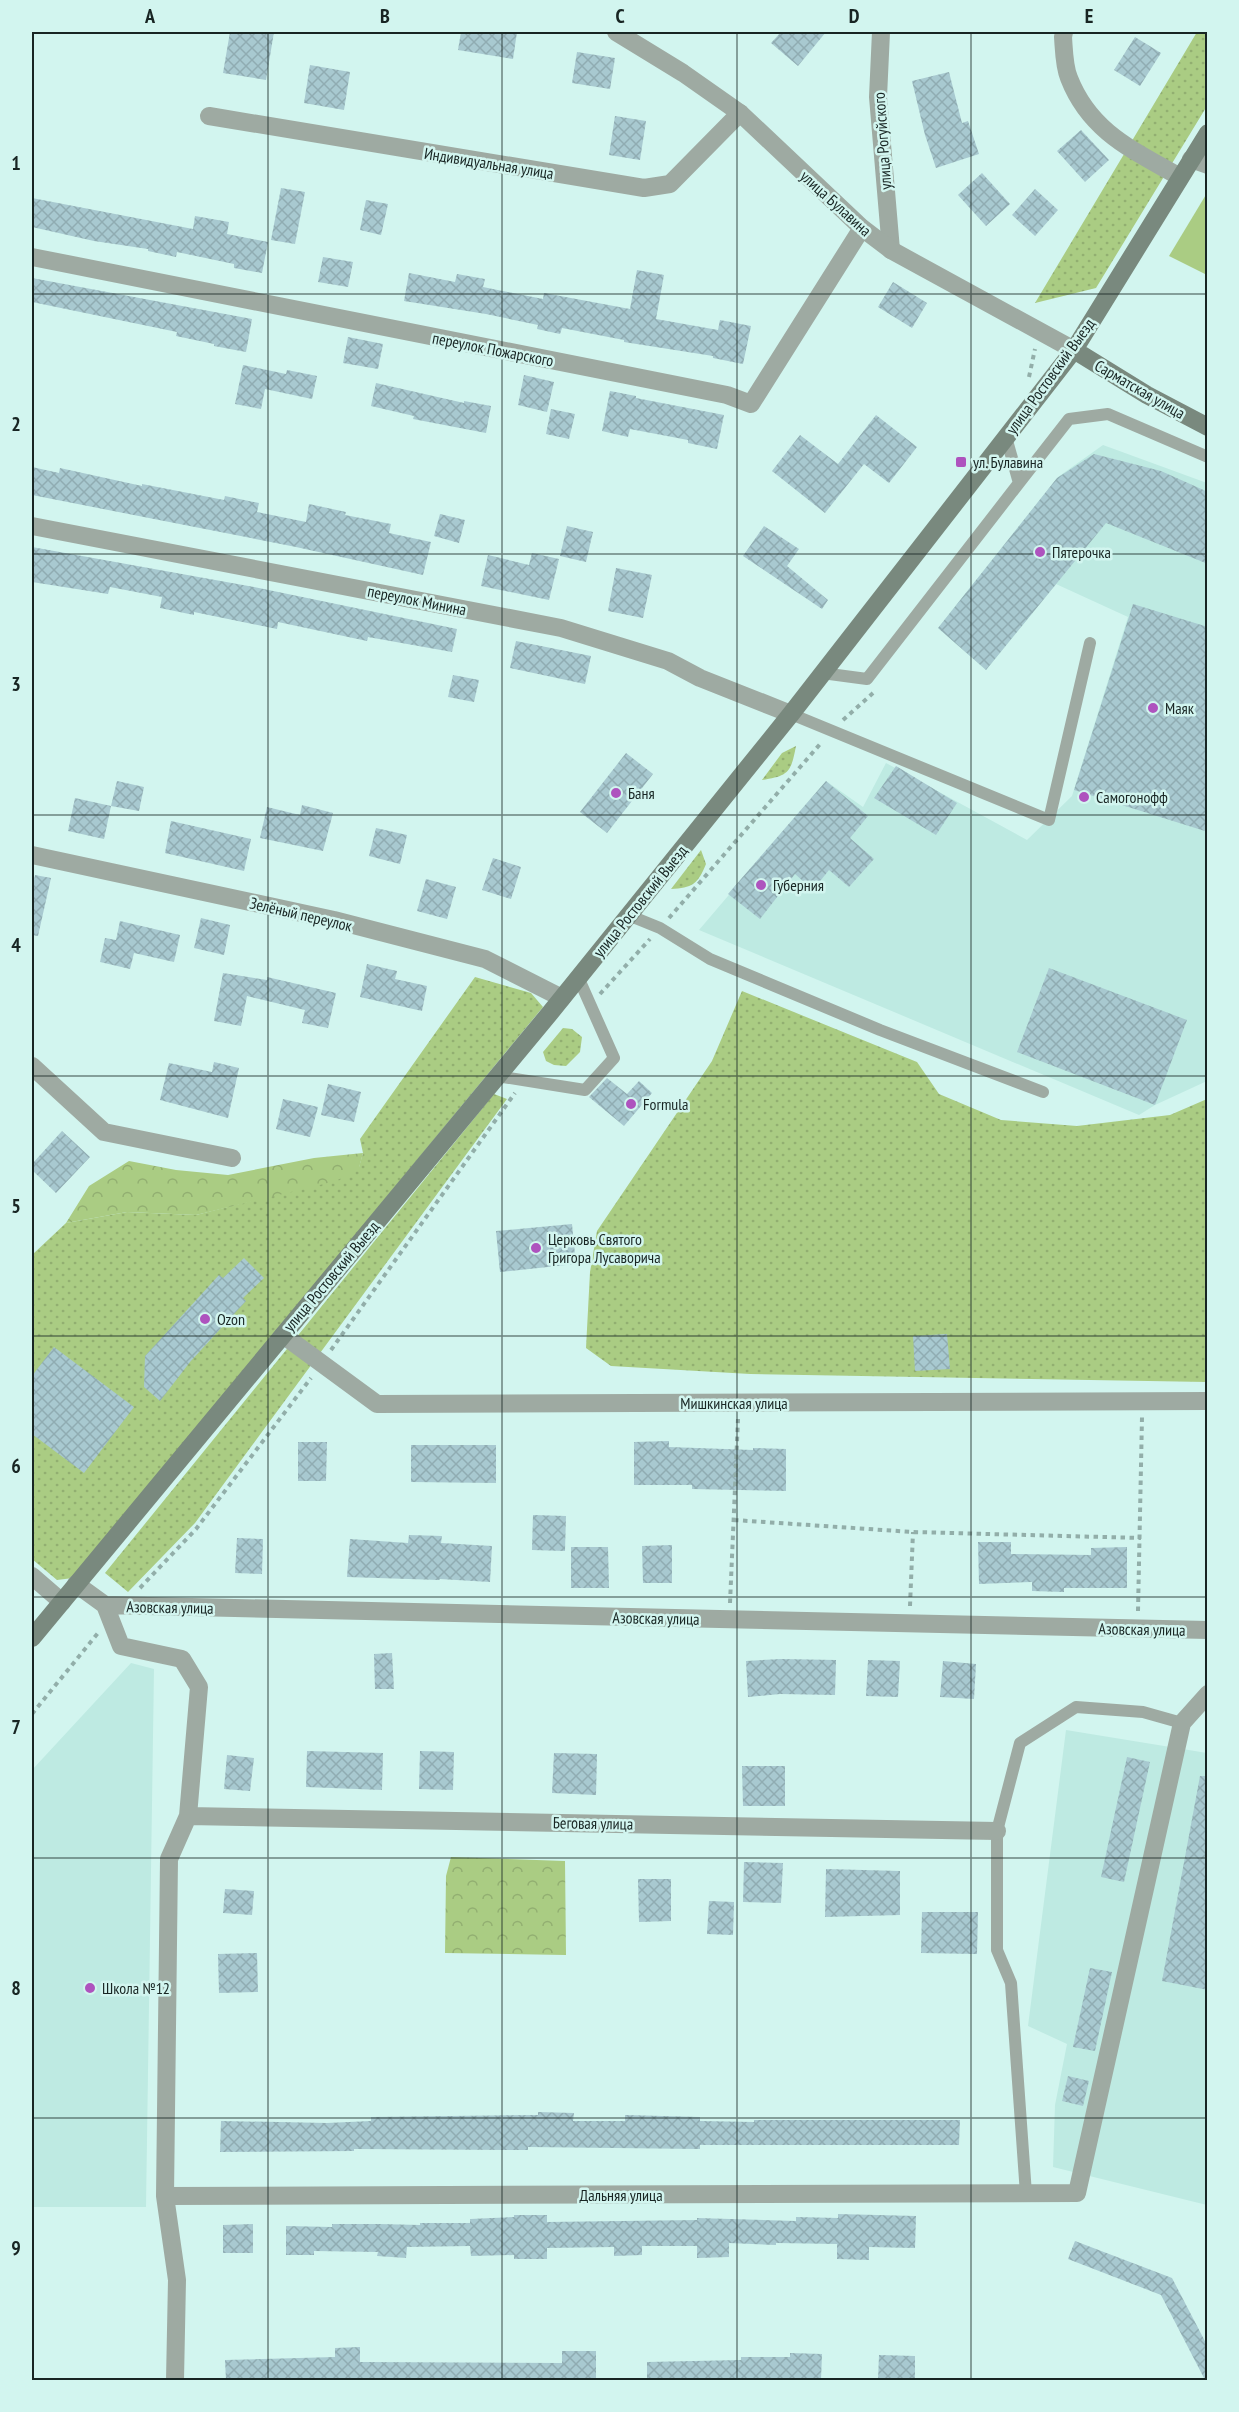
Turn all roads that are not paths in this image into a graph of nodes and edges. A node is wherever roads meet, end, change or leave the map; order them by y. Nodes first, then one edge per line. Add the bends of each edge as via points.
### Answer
1 (616, 32) edge
2 (881, 32) edge
3 (1064, 32) edge
4 (740, 113) junction
5 (209, 116) dead end
6 (1208, 133) edge
7 (1199, 162) edge
8 (1180, 177) junction
9 (862, 228) junction
10 (891, 250) junction
11 (32, 257) edge
12 (1074, 350) junction
13 (1208, 427) edge
14 (1006, 437) junction
15 (1208, 457) edge
16 (1019, 483) junction
17 (32, 526) edge
18 (1090, 643) dead end
19 (822, 673) junction
20 (791, 714) junction
21 (32, 855) edge
22 (628, 915) junction
23 (578, 977) junction
24 (562, 998) junction
25 (32, 1066) edge
26 (497, 1076) junction
27 (1044, 1092) dead end
28 (232, 1158) dead end
29 (283, 1335) junction
30 (1208, 1401) edge
31 (32, 1576) edge
32 (76, 1584) junction
33 (62, 1602) junction
34 (113, 1610) junction
35 (1208, 1630) edge
36 (32, 1638) edge
37 (1208, 1694) edge
38 (1182, 1723) junction
39 (188, 1816) junction
40 (998, 1831) junction
41 (1026, 2194) junction
42 (165, 2196) junction
43 (175, 2380) edge

1 - 4 street, улица Булавина
2 - 10 street, улица Рогуйского via 878,97
3 - 8 street via 1068,76 1085,112 1114,139
4 - 5 street, Индивидуальная улица via 670,184 644,188
4 - 9 street, улица Булавина
6 - 7 main road, улица Ростовский Выезд
7 - 8 main road, улица Ростовский Выезд
8 - 12 main road, улица Ростовский Выезд
9 - 10 street, улица Булавина
9 - 11 street, переулок Пожарского via 751,404 727,395
10 - 12 street, улица Булавина
12 - 13 main road, Сарматская улица
12 - 14 main road, улица Ростовский Выезд
14 - 16 lane
14 - 19 main road, улица Ростовский Выезд
15 - 16 lane via 1108,414 1079,417 1069,419
16 - 19 lane via 867,679
17 - 20 street, переулок Минина via 561,628 668,662
18 - 20 lane via 1048,820
19 - 20 main road, улица Ростовский Выезд
20 - 22 main road, улица Ростовский Выезд
21 - 24 street, Зелёный переулок via 334,920 485,959
22 - 23 main road, улица Ростовский Выезд
22 - 27 lane via 660,928 710,960
23 - 24 main road, улица Ростовский Выезд
23 - 26 lane via 614,1058 585,1090
24 - 26 main road, улица Ростовский Выезд
25 - 28 street via 104,1132
26 - 29 main road, улица Ростовский Выезд
29 - 30 street, Мишкинская улица via 377,1404
29 - 32 main road, улица Ростовский Выезд
31 - 33 street
32 - 33 main road, улица Ростовский Выезд
32 - 34 street
33 - 36 main road, улица Ростовский Выезд
34 - 35 street, Азовская улица
34 - 39 street via 121,1646 182,1659 199,1687
37 - 38 street
38 - 40 lane via 1143,1712 1076,1707 1020,1743
38 - 41 street, Дальняя улица via 1077,2193
39 - 40 street, Беговая улица
39 - 42 street via 169,1859
40 - 41 lane via 997,1950 1011,1983
41 - 42 street, Дальняя улица
42 - 43 street via 177,2280

